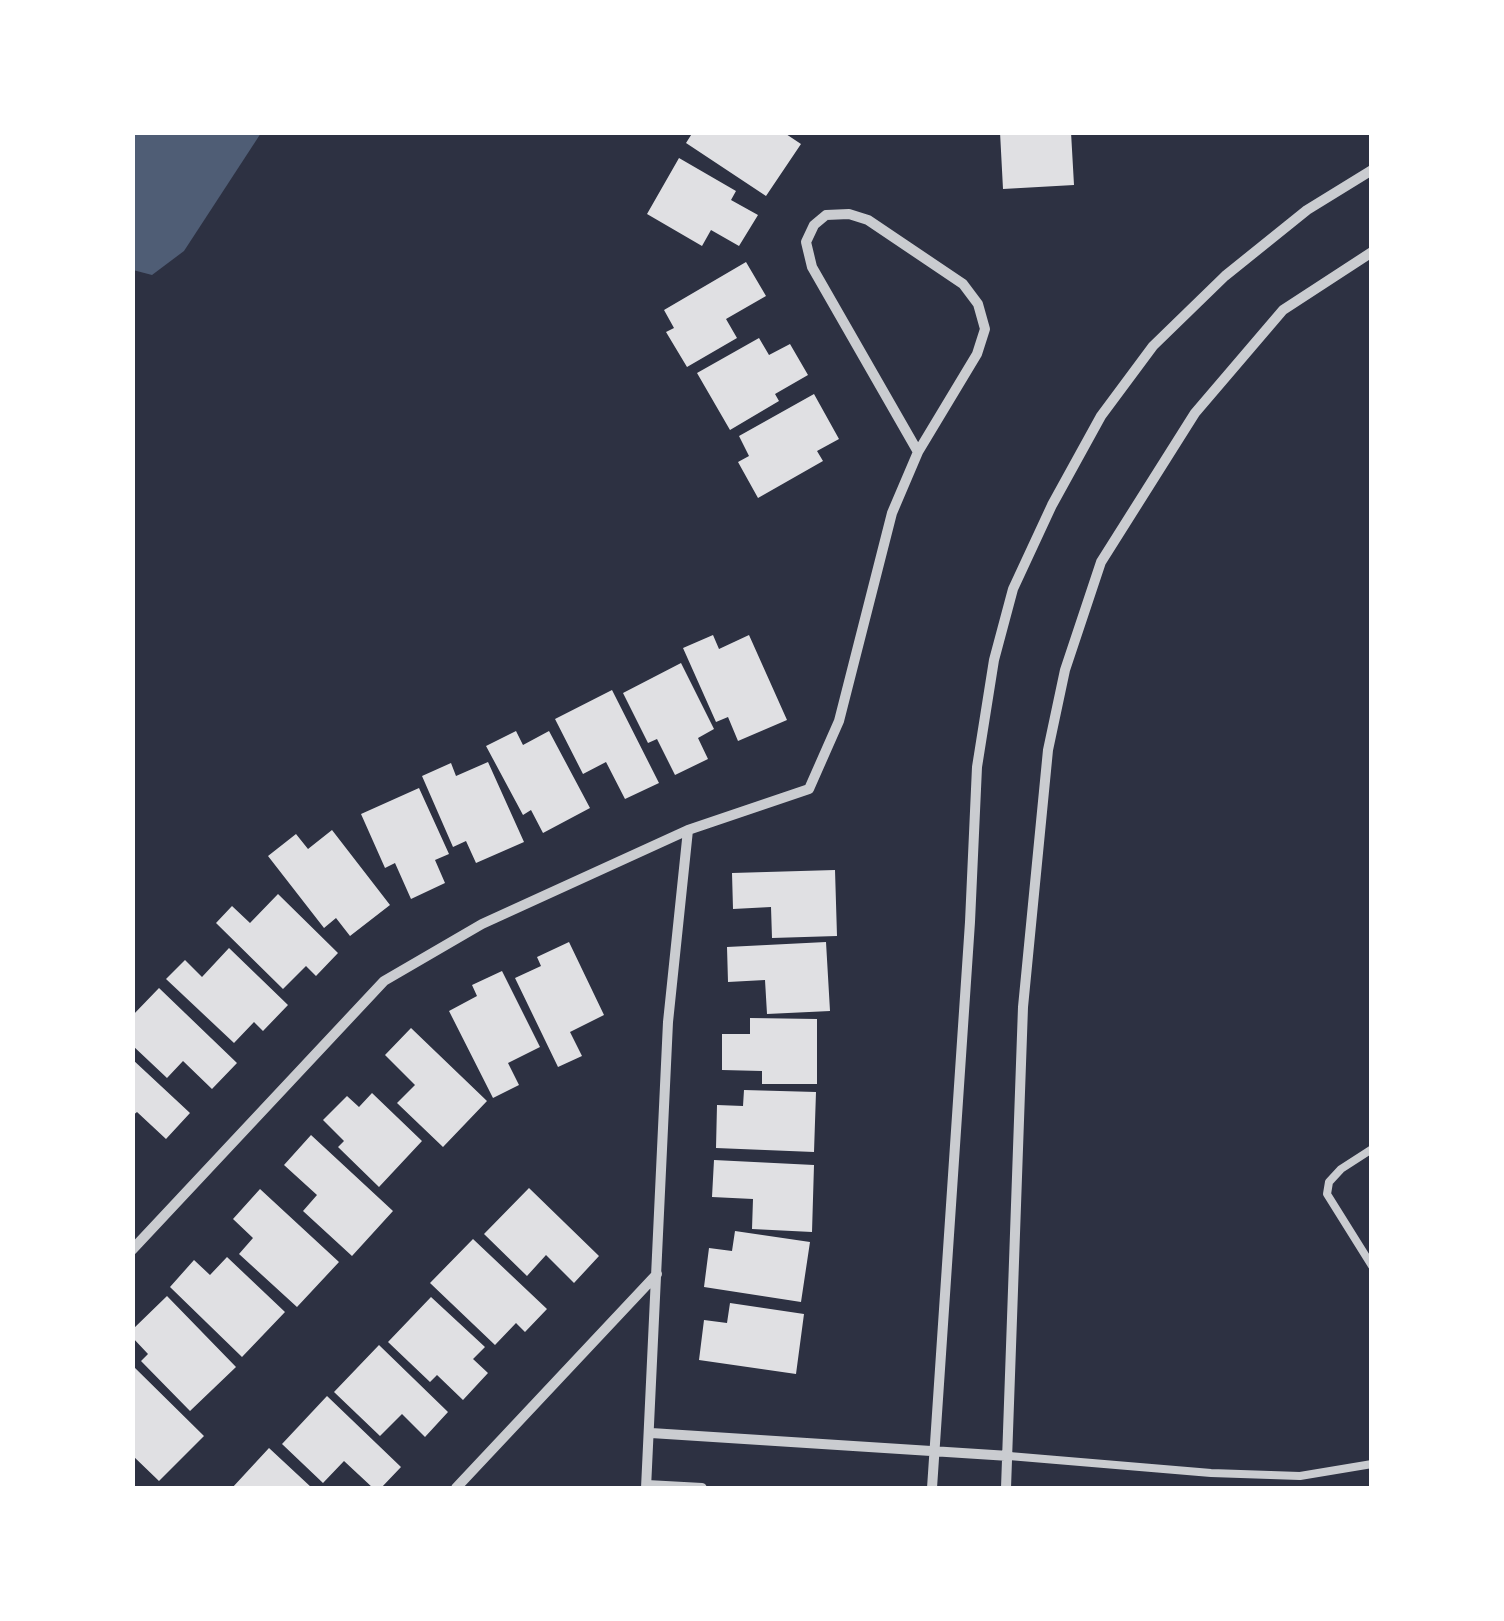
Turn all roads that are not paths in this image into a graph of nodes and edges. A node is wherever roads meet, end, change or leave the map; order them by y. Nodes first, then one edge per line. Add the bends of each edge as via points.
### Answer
1 (1372, 170) edge
2 (1372, 252) edge
3 (918, 452) junction
4 (688, 830) junction
5 (1372, 1148) edge
6 (132, 1250) edge
7 (1372, 1266) edge
8 (658, 1274) junction
9 (651, 1434) junction
10 (934, 1451) junction
11 (1009, 1456) junction
12 (1372, 1464) edge
13 (1236, 1474) junction
14 (646, 1487) edge
15 (456, 1488) edge
16 (702, 1488) edge
17 (932, 1488) edge
18 (1006, 1488) edge
19 (1235, 1488) edge

1 - 10 street via 1307,210 1224,276 1153,346 1102,416 1013,589 977,767
2 - 11 street via 1282,310 1196,414 1101,562 1065,670 1048,750 1023,1007
3 - 3 street via 977,354 985,329 978,304 963,284 868,220 826,215 806,242 812,267
3 - 4 street via 892,513 839,721 810,789
4 - 6 street via 482,924 384,981
4 - 8 street via 668,1022
5 - 7 lane via 1341,1169 1327,1194
8 - 9 street
8 - 15 street
9 - 10 street
9 - 14 street
10 - 11 street
10 - 17 street
11 - 13 lane
11 - 18 street
12 - 13 lane via 1300,1476
13 - 19 lane
14 - 16 street

